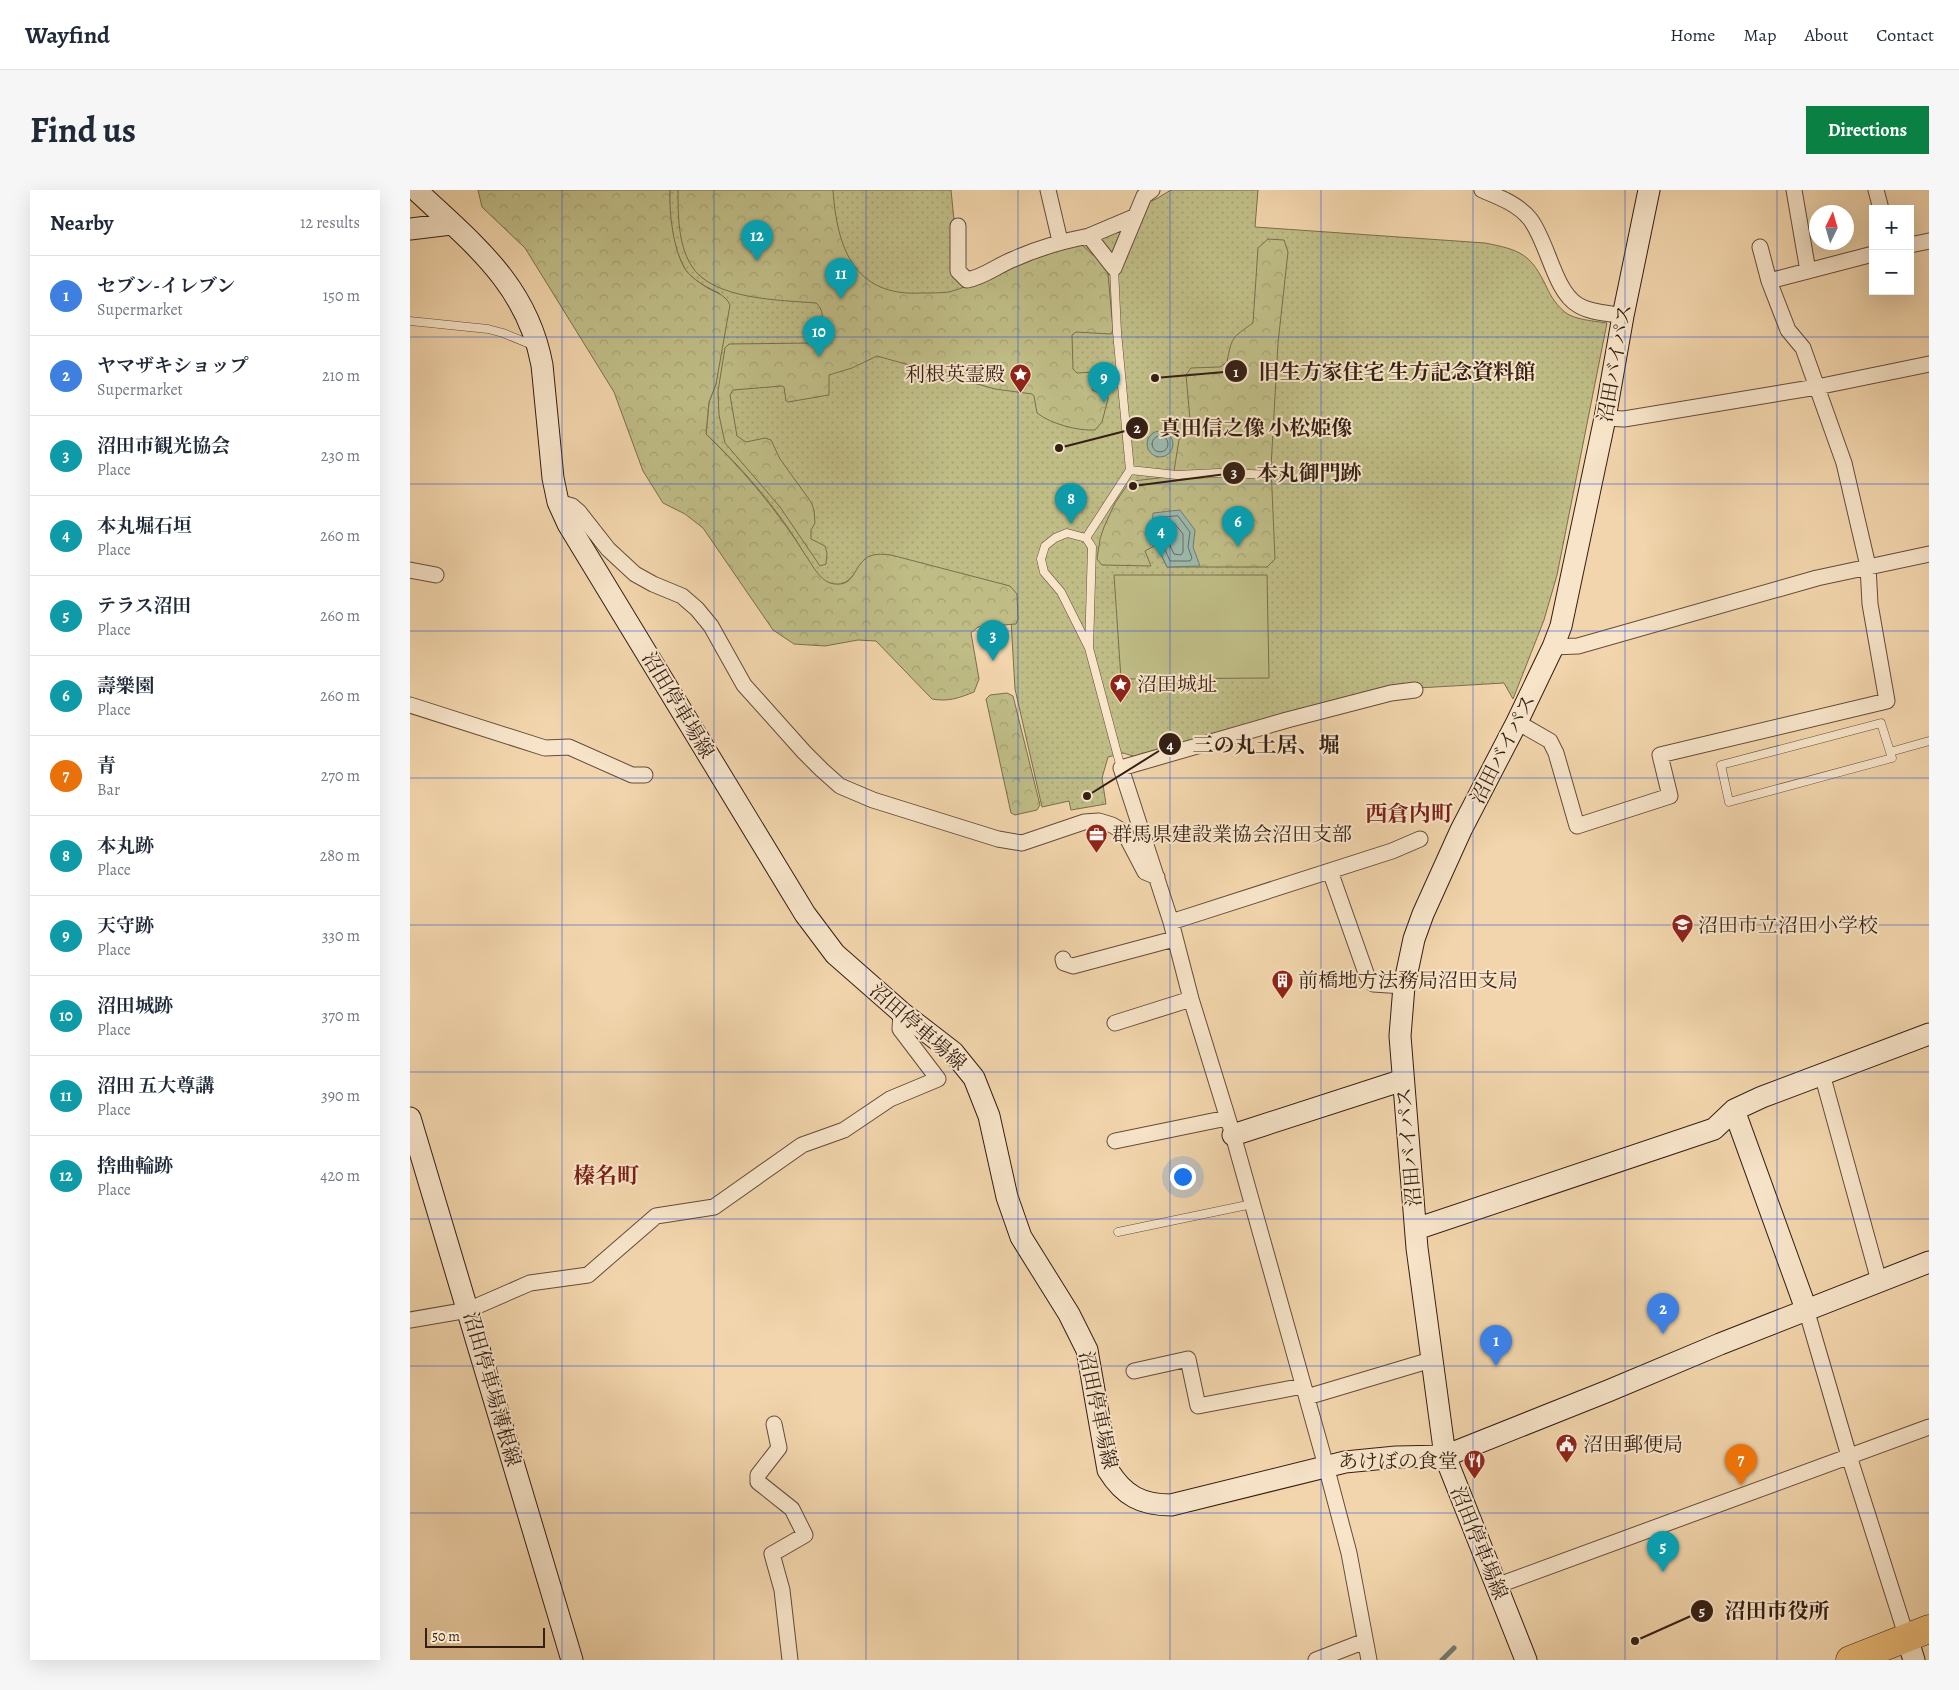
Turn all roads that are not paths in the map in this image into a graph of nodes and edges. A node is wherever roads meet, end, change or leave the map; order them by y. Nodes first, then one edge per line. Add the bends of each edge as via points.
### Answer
1 (416, 190) edge
2 (1048, 190) edge
3 (1482, 190) edge
4 (1649, 190) edge
5 (1794, 190) edge
6 (1876, 190) edge
7 (1145, 192) edge
8 (1880, 205) edge
9 (1134, 217) junction
10 (451, 224) junction
11 (958, 226) dead end
12 (410, 229) edge
13 (1089, 236) junction
14 (1060, 241) junction
15 (1929, 241) edge
16 (1914, 244) edge
17 (1760, 247) dead end
18 (1869, 255) edge
19 (1114, 268) junction
20 (1808, 270) junction
21 (1769, 281) junction
22 (1623, 316) junction
23 (410, 321) edge
24 (539, 347) junction
25 (1929, 364) edge
26 (1817, 387) junction
27 (1605, 418) junction
28 (1130, 470) junction
29 (1276, 475) dead end
30 (558, 502) junction
31 (1086, 538) junction
32 (1929, 554) edge
33 (1868, 566) junction
34 (410, 570) edge
35 (436, 575) dead end
36 (1553, 647) junction
37 (1089, 648) junction
38 (1416, 690) dead end
39 (410, 705) edge
40 (1517, 722) junction
41 (1929, 741) edge
42 (1890, 752) junction
43 (1121, 768) junction
44 (645, 775) dead end
45 (1420, 838) dead end
46 (1330, 871) junction
47 (1157, 877) junction
48 (1171, 922) junction
49 (1174, 939) junction
50 (1063, 958) dead end
51 (1404, 986) junction
52 (1191, 998) junction
53 (901, 1012) junction
54 (1116, 1023) dead end
55 (1929, 1034) edge
56 (1822, 1074) junction
57 (1403, 1080) junction
58 (1734, 1110) junction
59 (410, 1118) edge
60 (1230, 1126) junction
61 (1115, 1141) dead end
62 (1252, 1204) junction
63 (1416, 1229) junction
64 (1118, 1232) dead end
65 (1929, 1262) edge
66 (1879, 1281) junction
67 (1806, 1309) junction
68 (468, 1310) junction
69 (410, 1320) edge
70 (1432, 1360) junction
71 (1134, 1371) dead end
72 (1305, 1392) junction
73 (774, 1424) dead end
74 (1929, 1427) edge
75 (1445, 1456) junction
76 (1849, 1456) junction
77 (1326, 1466) junction
78 (1496, 1586) junction
79 (1365, 1641) junction
80 (1917, 1642) edge
81 (572, 1660) edge
82 (790, 1660) edge
83 (1316, 1660) edge
84 (1370, 1660) edge
85 (1526, 1660) edge
86 (1850, 1660) edge

1 - 10 street
2 - 14 street
3 - 22 street via 1511,202 1529,218 1540,234 1559,280 1578,305
4 - 22 street, 沼田バイパス
5 - 20 street
6 - 8 street
7 - 9 street
9 - 13 street
9 - 19 street
10 - 12 street
10 - 24 street, 沼田停車場線 via 499,271 520,303
11 - 14 street via 958,270 967,280
13 - 14 street
13 - 19 street
15 - 16 street
17 - 21 street
18 - 20 street
19 - 28 lane
20 - 21 street
21 - 26 street via 1788,330 1803,348
22 - 27 street, 沼田バイパス
23 - 24 lane via 488,329
24 - 30 street, 沼田停車場線
25 - 26 street
26 - 27 street via 1624,418
26 - 33 street via 1844,463
27 - 36 street, 沼田バイパス via 1561,626
28 - 29 lane via 1177,475
28 - 31 lane
30 - 47 street via 579,512 608,549 635,574 682,596 697,609 711,626 744,685 840,786 873,800 998,839 1022,843 1084,822 1099,821 1124,832 1145,872
30 - 53 street, 沼田停車場線 via 580,544 813,926 835,954
31 - 37 lane via 1092,547
31 - 37 lane via 1067,533 1055,538 1045,546 1041,559 1044,572 1061,592
32 - 33 street
33 - 36 street via 1578,646
33 - 40 street via 1870,604 1886,702 1660,755 1670,796 1577,826 1550,742
34 - 35 street
36 - 40 street, 沼田バイパス
37 - 43 lane
38 - 43 street via 1391,693 1296,717
39 - 44 street via 545,748 569,747 632,775
40 - 51 street, 沼田バイパス via 1427,902 1414,940
41 - 42 lane
42 - 42 lane via 1892,758 1729,802 1721,765 1881,722
43 - 47 street
45 - 46 street via 1392,851
46 - 48 street
46 - 51 street via 1367,976 1374,984
47 - 48 street
48 - 49 street
49 - 50 street via 1073,966 1064,964
49 - 52 street
51 - 57 street, 沼田バイパス via 1400,1036
52 - 54 street
52 - 60 street
53 - 68 street via 900,1029 938,1080 890,1099 844,1130 802,1145 714,1206 656,1216 588,1276 530,1283
53 - 77 street, 沼田停車場線 via 953,1052 974,1078 988,1116 1007,1196 1021,1238 1069,1314 1087,1350 1108,1470 1120,1485 1138,1500 1171,1505
55 - 56 street
56 - 58 street
56 - 66 street
57 - 60 street
57 - 63 street, 沼田バイパス
58 - 63 street via 1714,1129
58 - 67 street
59 - 68 street, 沼田停車場薄根線
60 - 61 street
60 - 62 street
62 - 64 lane
62 - 72 street
63 - 70 street, 沼田バイパス
65 - 66 street
66 - 67 street
67 - 75 street
67 - 76 street
68 - 69 street
68 - 81 street, 沼田停車場薄根線
70 - 72 street
70 - 75 street, 沼田バイパス
71 - 72 street via 1188,1359 1198,1406
72 - 77 street
73 - 82 street via 779,1448 758,1475 758,1482 792,1509 805,1535 772,1554 782,1590
74 - 76 street
75 - 77 street, 沼田停車場線 via 1396,1457
75 - 78 street, 沼田停車場線
76 - 78 street
76 - 80 street
77 - 79 street via 1349,1553
78 - 85 street, 沼田停車場線
79 - 83 street
79 - 84 street
80 - 86 highway

